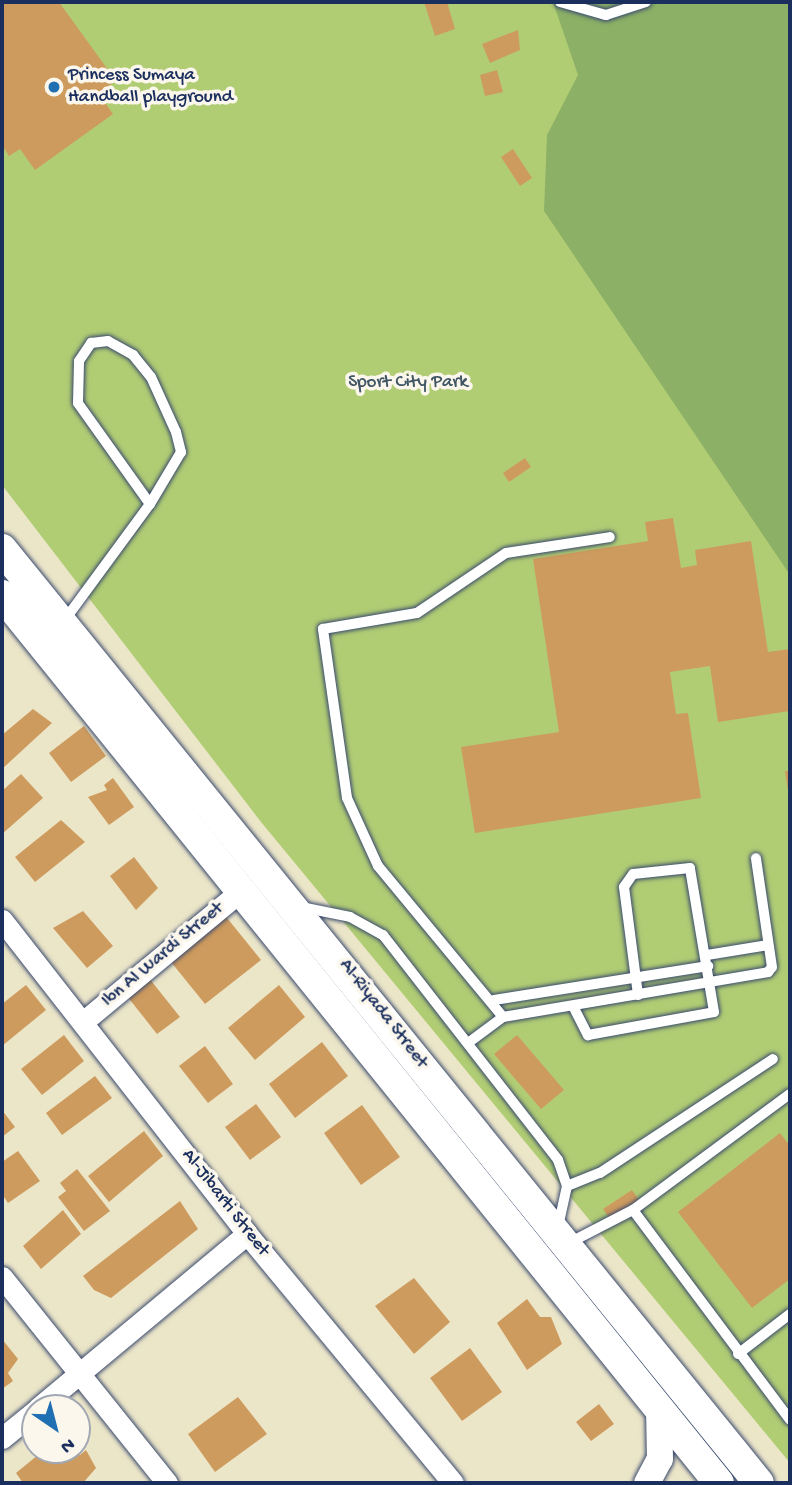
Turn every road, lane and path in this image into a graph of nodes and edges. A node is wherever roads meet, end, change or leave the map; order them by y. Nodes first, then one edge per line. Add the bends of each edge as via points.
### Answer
1 (560, 2) edge
2 (646, 2) edge
3 (150, 504) junction
4 (610, 537) dead end
5 (2, 549) edge
6 (2, 595) edge
7 (63, 623) junction
8 (756, 859) dead end
9 (242, 890) junction
10 (297, 906) junction
11 (2, 919) edge
12 (768, 945) junction
13 (708, 960) junction
14 (636, 977) junction
15 (711, 984) junction
16 (638, 995) junction
17 (494, 1000) junction
18 (573, 1006) junction
19 (503, 1017) junction
20 (84, 1021) junction
21 (468, 1043) junction
22 (774, 1059) dead end
23 (790, 1094) edge
24 (567, 1186) junction
25 (633, 1210) junction
26 (247, 1234) junction
27 (561, 1239) junction
28 (542, 1263) junction
29 (2, 1277) edge
30 (790, 1314) edge
31 (738, 1354) junction
32 (79, 1374) junction
33 (55, 1394) edge
34 (659, 1407) junction
35 (790, 1420) edge
36 (21, 1422) edge
37 (2, 1438) edge
38 (167, 1483) edge
39 (453, 1483) edge
40 (647, 1483) edge
41 (719, 1483) edge
42 (760, 1483) edge

1 - 2 lane via 606,15
3 - 3 lane via 181,452 176,432 151,377 133,355 108,341 91,343 75,377 78,403
3 - 7 lane
4 - 17 lane via 506,553 417,613 323,629 347,798 379,866
5 - 7 main road, Al-Riyada Street
6 - 9 main road, Al-Riyada Street
7 - 10 main road, Al-Riyada Street
8 - 12 lane
9 - 20 street, Ibn Al Wardi Street
9 - 28 main road, Al-Riyada Street
10 - 21 lane via 350,917 383,936
10 - 27 main road, Al-Riyada Street
11 - 20 street, Al-Jibarti Street
12 - 13 lane
12 - 15 lane via 768,972
13 - 14 lane
13 - 14 lane via 690,868 633,874 624,887
13 - 15 lane
14 - 16 lane
14 - 17 lane
15 - 16 lane
15 - 18 lane via 714,1012 702,1018 588,1035
16 - 18 lane
17 - 19 lane
18 - 19 lane
19 - 21 lane
20 - 26 street, Al-Jibarti Street
21 - 24 lane via 558,1160
22 - 24 lane via 600,1173
23 - 25 lane
24 - 27 lane
25 - 27 lane
25 - 31 lane
26 - 32 street
26 - 39 street, Al-Jibarti Street
27 - 28 main road
27 - 42 main road, Al-Riyada Street
28 - 34 main road, Al-Riyada Street
29 - 32 street
30 - 31 lane
31 - 35 lane
32 - 33 street
32 - 38 street
34 - 40 street via 660,1459
34 - 41 main road, Al-Riyada Street
36 - 37 street

